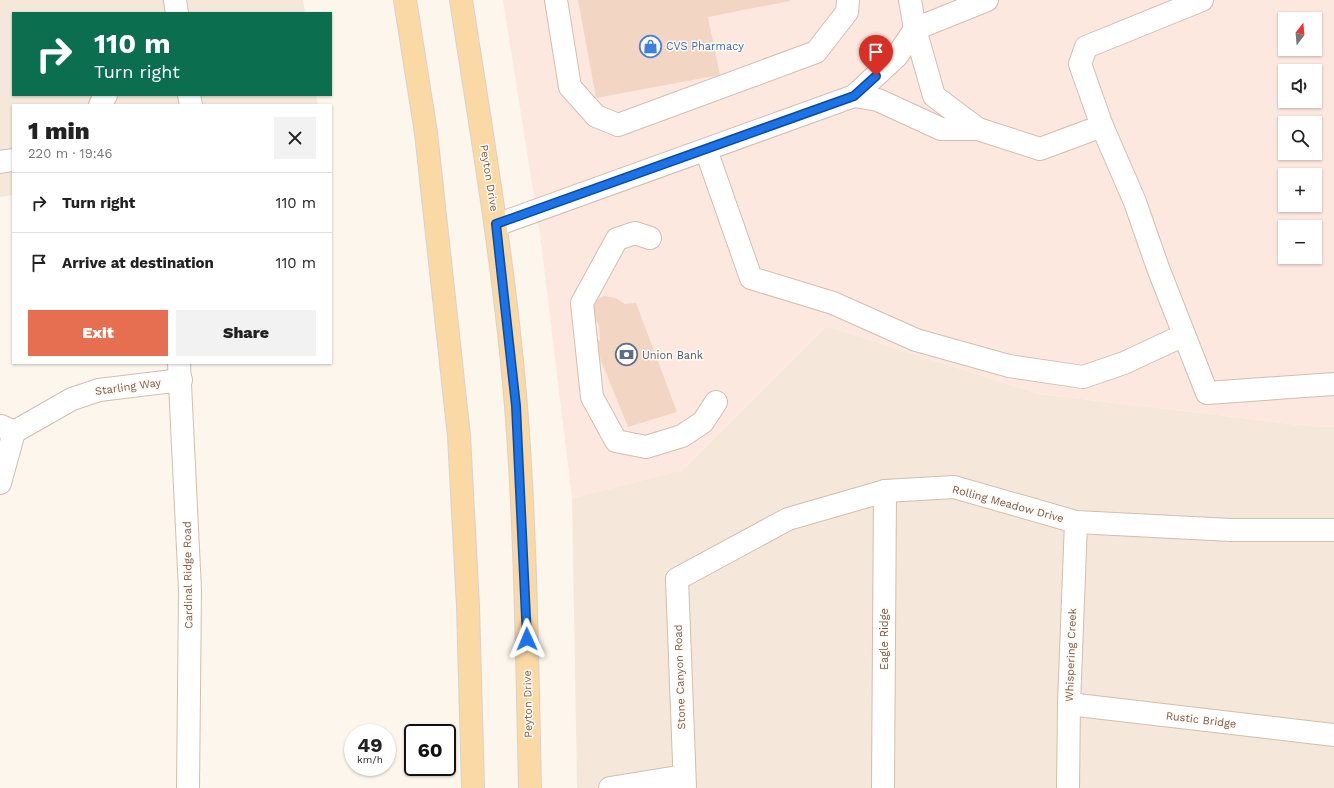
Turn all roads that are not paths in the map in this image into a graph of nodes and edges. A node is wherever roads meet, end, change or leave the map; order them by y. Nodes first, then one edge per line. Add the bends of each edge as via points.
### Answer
1 (175, 0) edge
2 (405, 0) edge
3 (461, 0) edge
4 (556, 0) edge
5 (848, 0) edge
6 (910, 0) edge
7 (987, 0) edge
8 (1202, 0) edge
9 (177, 12) edge
10 (915, 29) junction
11 (854, 96) junction
12 (1102, 126) junction
13 (978, 129) junction
14 (706, 150) junction
15 (12, 160) edge
16 (0, 162) edge
17 (496, 224) junction
18 (650, 238) dead end
19 (1184, 335) junction
20 (180, 371) edge
21 (1334, 384) edge
22 (716, 402) dead end
23 (7, 429) edge
24 (0, 482) edge
25 (885, 491) junction
26 (1076, 522) junction
27 (1334, 530) edge
28 (677, 579) joint
29 (1069, 704) junction
30 (1334, 735) edge
31 (684, 782) edge
32 (188, 788) edge
33 (473, 788) edge
34 (530, 788) edge
35 (610, 788) edge
36 (883, 788) edge
37 (1068, 788) edge

1 - 9 street
2 - 33 main road via 426,133 459,436 468,606
3 - 17 main road, Peyton Drive
4 - 5 street via 570,87 596,116 618,125 816,52 847,12
6 - 10 street
7 - 10 street
8 - 12 street via 1086,47 1080,64
10 - 11 street via 897,56
10 - 13 street via 934,96
11 - 13 street via 878,100 941,129
11 - 14 street
12 - 13 street via 1040,149
12 - 19 street via 1135,202
14 - 17 street
14 - 19 street via 751,278 833,303 916,340 1009,366 1083,377 1124,363
15 - 16 street
17 - 34 main road, Peyton Drive via 516,406 525,579
18 - 22 street via 635,233 617,239 582,303 592,396 616,441 646,447 682,436 703,422
19 - 21 street via 1207,392
20 - 23 street, Starling Way via 72,399
20 - 32 street, Cardinal Ridge Road via 190,590
23 - 24 street
25 - 26 street, Rolling Meadow Drive via 954,487
25 - 28 street, Rolling Meadow Drive via 788,519
25 - 36 street, Eagle Ridge
26 - 27 street, Rolling Meadow Drive via 1231,530
26 - 29 street, Whispering Creek
28 - 31 street, Stone Canyon Road
29 - 30 street, Rustic Bridge
29 - 37 street, Whispering Creek
31 - 35 street, Stone Canyon Road

